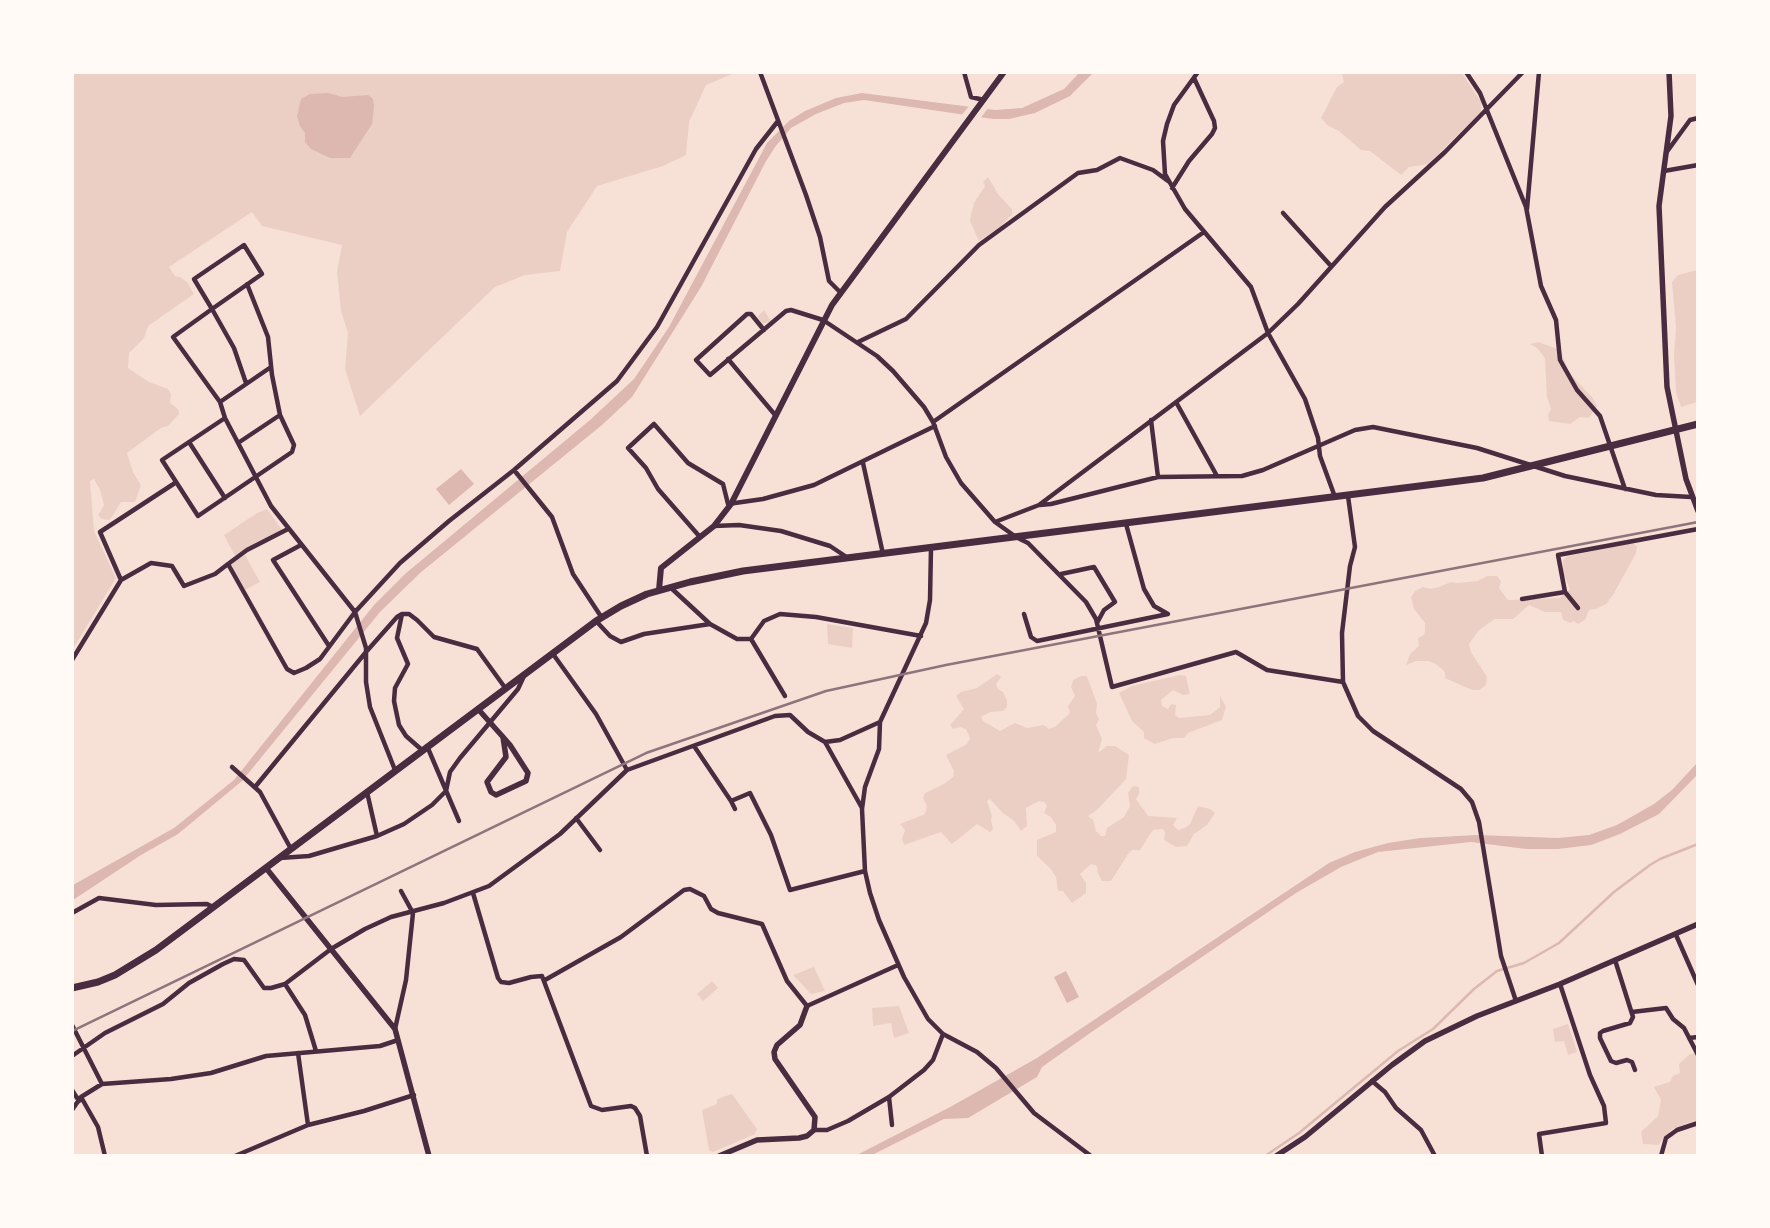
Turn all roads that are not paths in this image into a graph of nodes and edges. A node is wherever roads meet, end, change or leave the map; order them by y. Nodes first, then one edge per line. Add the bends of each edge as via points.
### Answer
1 (760, 72) edge
2 (964, 72) edge
3 (1004, 72) edge
4 (1198, 72) edge
5 (1466, 72) edge
6 (1523, 72) edge
7 (1539, 72) edge
8 (1669, 72) edge
9 (1194, 78) junction
10 (983, 101) junction
11 (1486, 108) junction
12 (1698, 118) edge
13 (779, 124) junction
14 (1666, 154) junction
15 (1698, 165) edge
16 (1664, 171) junction
17 (1168, 181) junction
18 (1172, 188) junction
19 (1283, 213) dead end
20 (1527, 213) junction
21 (1204, 232) junction
22 (1331, 266) junction
23 (247, 284) junction
24 (840, 292) junction
25 (212, 309) junction
26 (823, 320) junction
27 (764, 330) junction
28 (1268, 333) junction
29 (858, 342) junction
30 (728, 360) junction
31 (271, 367) junction
32 (246, 383) junction
33 (220, 402) junction
34 (1176, 402) junction
35 (280, 415) junction
36 (776, 416) junction
37 (225, 418) junction
38 (1151, 420) junction
39 (934, 424) junction
40 (1698, 424) edge
41 (1675, 430) junction
42 (189, 442) junction
43 (238, 443) junction
44 (1318, 446) junction
45 (1612, 447) junction
46 (863, 462) junction
47 (1536, 466) junction
48 (515, 471) junction
49 (1217, 476) junction
50 (255, 477) junction
51 (1158, 477) junction
52 (175, 483) junction
53 (1625, 488) junction
54 (1348, 496) junction
55 (1335, 497) junction
56 (225, 498) junction
57 (1691, 498) junction
58 (731, 504) junction
59 (1039, 505) junction
60 (1698, 511) edge
61 (995, 522) junction
62 (1126, 524) junction
63 (714, 526) junction
64 (288, 529) junction
65 (1698, 529) edge
66 (700, 537) junction
67 (1016, 537) junction
68 (300, 545) junction
69 (931, 548) junction
70 (883, 554) junction
71 (849, 559) junction
72 (228, 564) junction
73 (1061, 574) junction
74 (121, 580) junction
75 (670, 587) junction
76 (659, 590) junction
77 (1565, 592) junction
78 (1522, 598) dead end
79 (1578, 608) dead end
80 (402, 614) junction
81 (1024, 614) dead end
82 (356, 615) junction
83 (599, 620) junction
84 (710, 624) junction
85 (1097, 625) junction
86 (921, 636) junction
87 (751, 639) junction
88 (329, 646) junction
89 (366, 650) junction
90 (553, 654) junction
91 (72, 660) edge
92 (525, 675) junction
93 (1343, 682) junction
94 (506, 689) junction
95 (785, 696) dead end
96 (478, 709) junction
97 (880, 722) junction
98 (491, 723) junction
99 (503, 737) junction
100 (825, 742) junction
101 (694, 746) junction
102 (424, 748) junction
103 (232, 767) dead end
104 (395, 770) junction
105 (627, 770) junction
106 (255, 787) junction
107 (446, 791) junction
108 (367, 792) junction
109 (731, 801) junction
110 (735, 809) dead end
111 (862, 809) junction
112 (576, 818) junction
113 (459, 821) dead end
114 (378, 836) junction
115 (291, 849) junction
116 (600, 850) dead end
117 (279, 858) junction
118 (266, 868) junction
119 (865, 872) junction
120 (401, 891) dead end
121 (473, 893) junction
122 (213, 907) junction
123 (413, 912) junction
124 (72, 913) edge
125 (1698, 924) edge
126 (1676, 935) junction
127 (331, 949) junction
128 (1615, 960) junction
129 (898, 965) junction
130 (545, 980) junction
131 (285, 984) junction
132 (1560, 984) junction
133 (1698, 985) edge
134 (72, 988) edge
135 (1516, 1001) junction
136 (807, 1006) junction
137 (1632, 1012) junction
138 (72, 1025) edge
139 (395, 1029) junction
140 (943, 1034) junction
141 (1689, 1038) junction
142 (1698, 1038) edge
143 (398, 1040) junction
144 (84, 1048) junction
145 (316, 1051) junction
146 (298, 1053) junction
147 (1698, 1055) edge
148 (72, 1056) edge
149 (1635, 1070) dead end
150 (1372, 1081) junction
151 (102, 1084) junction
152 (72, 1090) edge
153 (414, 1095) junction
154 (889, 1096) junction
155 (80, 1099) junction
156 (72, 1110) edge
157 (1698, 1123) edge
158 (308, 1125) junction
159 (892, 1125) dead end
160 (814, 1130) junction
161 (105, 1156) edge
162 (235, 1156) edge
163 (430, 1156) edge
164 (647, 1156) edge
165 (719, 1156) edge
166 (1091, 1156) edge
167 (1276, 1156) edge
168 (1435, 1156) edge
169 (1542, 1156) edge
170 (1661, 1156) edge

1 - 13 street
2 - 10 street via 972,97
3 - 10 main road
4 - 9 street
5 - 11 street
6 - 11 street
7 - 20 street
8 - 14 street via 1671,116
9 - 17 street via 1174,105 1164,133 1164,165
9 - 18 street via 1215,128
10 - 24 main road
11 - 20 street
11 - 22 street via 1446,152 1385,207
12 - 14 street via 1690,120
13 - 24 street via 817,229 829,281
13 - 48 street via 756,149 657,327 617,381
14 - 16 street
15 - 16 street
16 - 41 street via 1659,206 1660,248 1667,387
17 - 18 street
17 - 29 street via 1153,170 1120,158 1097,170 1078,173 979,245 906,319
18 - 21 street
19 - 22 street
20 - 45 street via 1541,286 1556,320 1560,360 1577,390 1600,416
21 - 28 street via 1251,287
21 - 39 street
22 - 28 street
23 - 25 street
23 - 25 street via 262,272 244,245 194,279
23 - 31 street via 268,337
24 - 26 main road
25 - 32 street via 234,348
25 - 33 street via 174,337
26 - 27 street via 791,310
26 - 29 street
26 - 36 main road
27 - 30 street
27 - 30 street via 751,314 747,314 696,360 710,375
28 - 34 street
28 - 44 street via 1305,399
29 - 39 street via 893,370 919,400
30 - 36 street
31 - 32 street
31 - 35 street
32 - 33 street
33 - 37 street
34 - 38 street
34 - 49 street
35 - 43 street
35 - 50 street via 294,445 292,452
36 - 58 main road
37 - 42 street
37 - 43 street
38 - 51 street
38 - 59 street
39 - 46 street
39 - 61 street via 946,457 961,483
40 - 41 main road
41 - 45 main road
41 - 57 street
42 - 52 street via 162,460
42 - 56 street
43 - 50 street
44 - 47 street via 1355,430 1373,427 1477,448
44 - 49 street via 1263,470 1242,476
44 - 55 street
45 - 47 main road
45 - 53 street
46 - 58 street via 814,485
46 - 70 street
47 - 53 street via 1565,476
47 - 54 main road via 1464,481
48 - 82 street via 417,547 385,578
48 - 83 street via 552,517 573,574
49 - 51 street
50 - 56 street
50 - 64 street via 266,499
51 - 59 street
52 - 56 street via 198,516
52 - 74 street via 100,532
53 - 57 street
54 - 55 main road
54 - 93 street via 1355,547 1342,633
55 - 62 main road
57 - 60 street
58 - 63 main road
58 - 66 street via 726,501 722,484 688,464 655,424 628,448
59 - 61 street
61 - 67 street
62 - 67 main road
62 - 85 street via 1144,589 1154,606 1168,614
63 - 66 main road
63 - 71 street via 739,525 780,531 830,546
64 - 68 street
64 - 72 street via 247,550
65 - 77 street via 1558,555
66 - 76 main road via 661,568
67 - 69 main road
67 - 73 street via 1028,543
68 - 82 street
68 - 88 street via 273,560
69 - 70 main road
69 - 86 street via 930,600
70 - 71 main road
71 - 75 main road via 743,572
72 - 74 street via 215,574 184,586 172,566 165,564 151,563
72 - 88 street via 287,669 294,673 306,668
73 - 85 street via 1086,602
73 - 85 street via 1094,567 1115,602 1104,610
74 - 91 street
75 - 76 main road
75 - 84 street
76 - 83 main road via 635,599
77 - 78 street
77 - 79 street
80 - 89 street
80 - 94 street via 418,620 434,637 477,649
80 - 102 street via 397,638 408,664 395,688 394,700 399,725 406,736
81 - 85 street via 1031,637 1038,641
82 - 88 street
82 - 89 street
83 - 84 street via 610,636 621,642 644,634
83 - 90 main road
84 - 87 street via 737,639
85 - 93 street via 1112,687 1236,652 1267,670
86 - 87 street via 780,614 764,621
86 - 97 street
87 - 95 street
89 - 104 street via 370,707
89 - 106 street
90 - 92 main road
90 - 105 street via 598,718
92 - 94 main road
92 - 98 street
93 - 135 street via 1358,716 1373,731 1461,789 1472,802 1487,863 1501,956
94 - 96 main road
96 - 98 street
96 - 102 main road
97 - 100 street via 840,740
97 - 111 street via 879,749 865,787
98 - 99 street
98 - 107 street via 450,772
99 - 99 street via 527,770 529,778 496,795 487,782 506,757
100 - 101 street via 808,732 796,718 783,714
100 - 111 street
101 - 105 street
101 - 109 street
102 - 104 main road
102 - 107 street
103 - 106 street
104 - 108 main road
105 - 112 street
106 - 115 street
107 - 113 street
107 - 114 street via 432,806
108 - 114 street
108 - 115 main road
109 - 110 street
109 - 119 street via 750,793 771,835 790,890
111 - 119 street
112 - 116 street
112 - 121 street via 504,876
114 - 117 street via 309,856
115 - 117 main road
117 - 118 main road
118 - 122 main road
118 - 127 street
119 - 129 street via 874,909
120 - 123 street
121 - 123 street
121 - 130 street via 501,982 538,976
122 - 124 street via 208,904 156,905 100,898
122 - 134 main road via 136,963 98,982
123 - 127 street via 382,921
123 - 139 street via 406,980
125 - 126 street
126 - 128 street
126 - 133 street
127 - 131 street
127 - 139 street
128 - 132 street
128 - 137 street
129 - 136 street
129 - 140 street via 918,1005
130 - 136 street via 621,937 684,890 690,889 704,896 711,909 718,913 762,924 787,982
130 - 164 street via 591,1106 602,1110 635,1108 640,1116
131 - 144 street via 264,988 244,960 234,959
131 - 145 street via 305,1015
132 - 135 street
132 - 169 street via 1590,1075 1604,1106 1606,1123 1539,1134
135 - 150 street via 1425,1042
136 - 160 street via 800,1025 777,1045 774,1052 775,1059 815,1117
137 - 141 street via 1666,1008
137 - 149 street via 1630,1023 1600,1034 1611,1062 1627,1060 1632,1062
138 - 144 street
139 - 143 street
140 - 154 street via 933,1060
140 - 166 street via 977,1052 1042,1120
141 - 142 street
141 - 147 street
143 - 145 street via 380,1046
143 - 153 street
144 - 148 street
144 - 151 street
145 - 146 street
146 - 151 street via 266,1056 211,1073 171,1080
146 - 158 street
150 - 167 street
150 - 168 street via 1421,1130
151 - 155 street
152 - 155 street
153 - 158 street
153 - 163 street
154 - 159 street
154 - 160 street via 848,1121 827,1130
155 - 156 street
155 - 161 street via 98,1127
157 - 170 street via 1677,1130 1666,1138
158 - 162 street
160 - 165 street via 800,1138 757,1140

